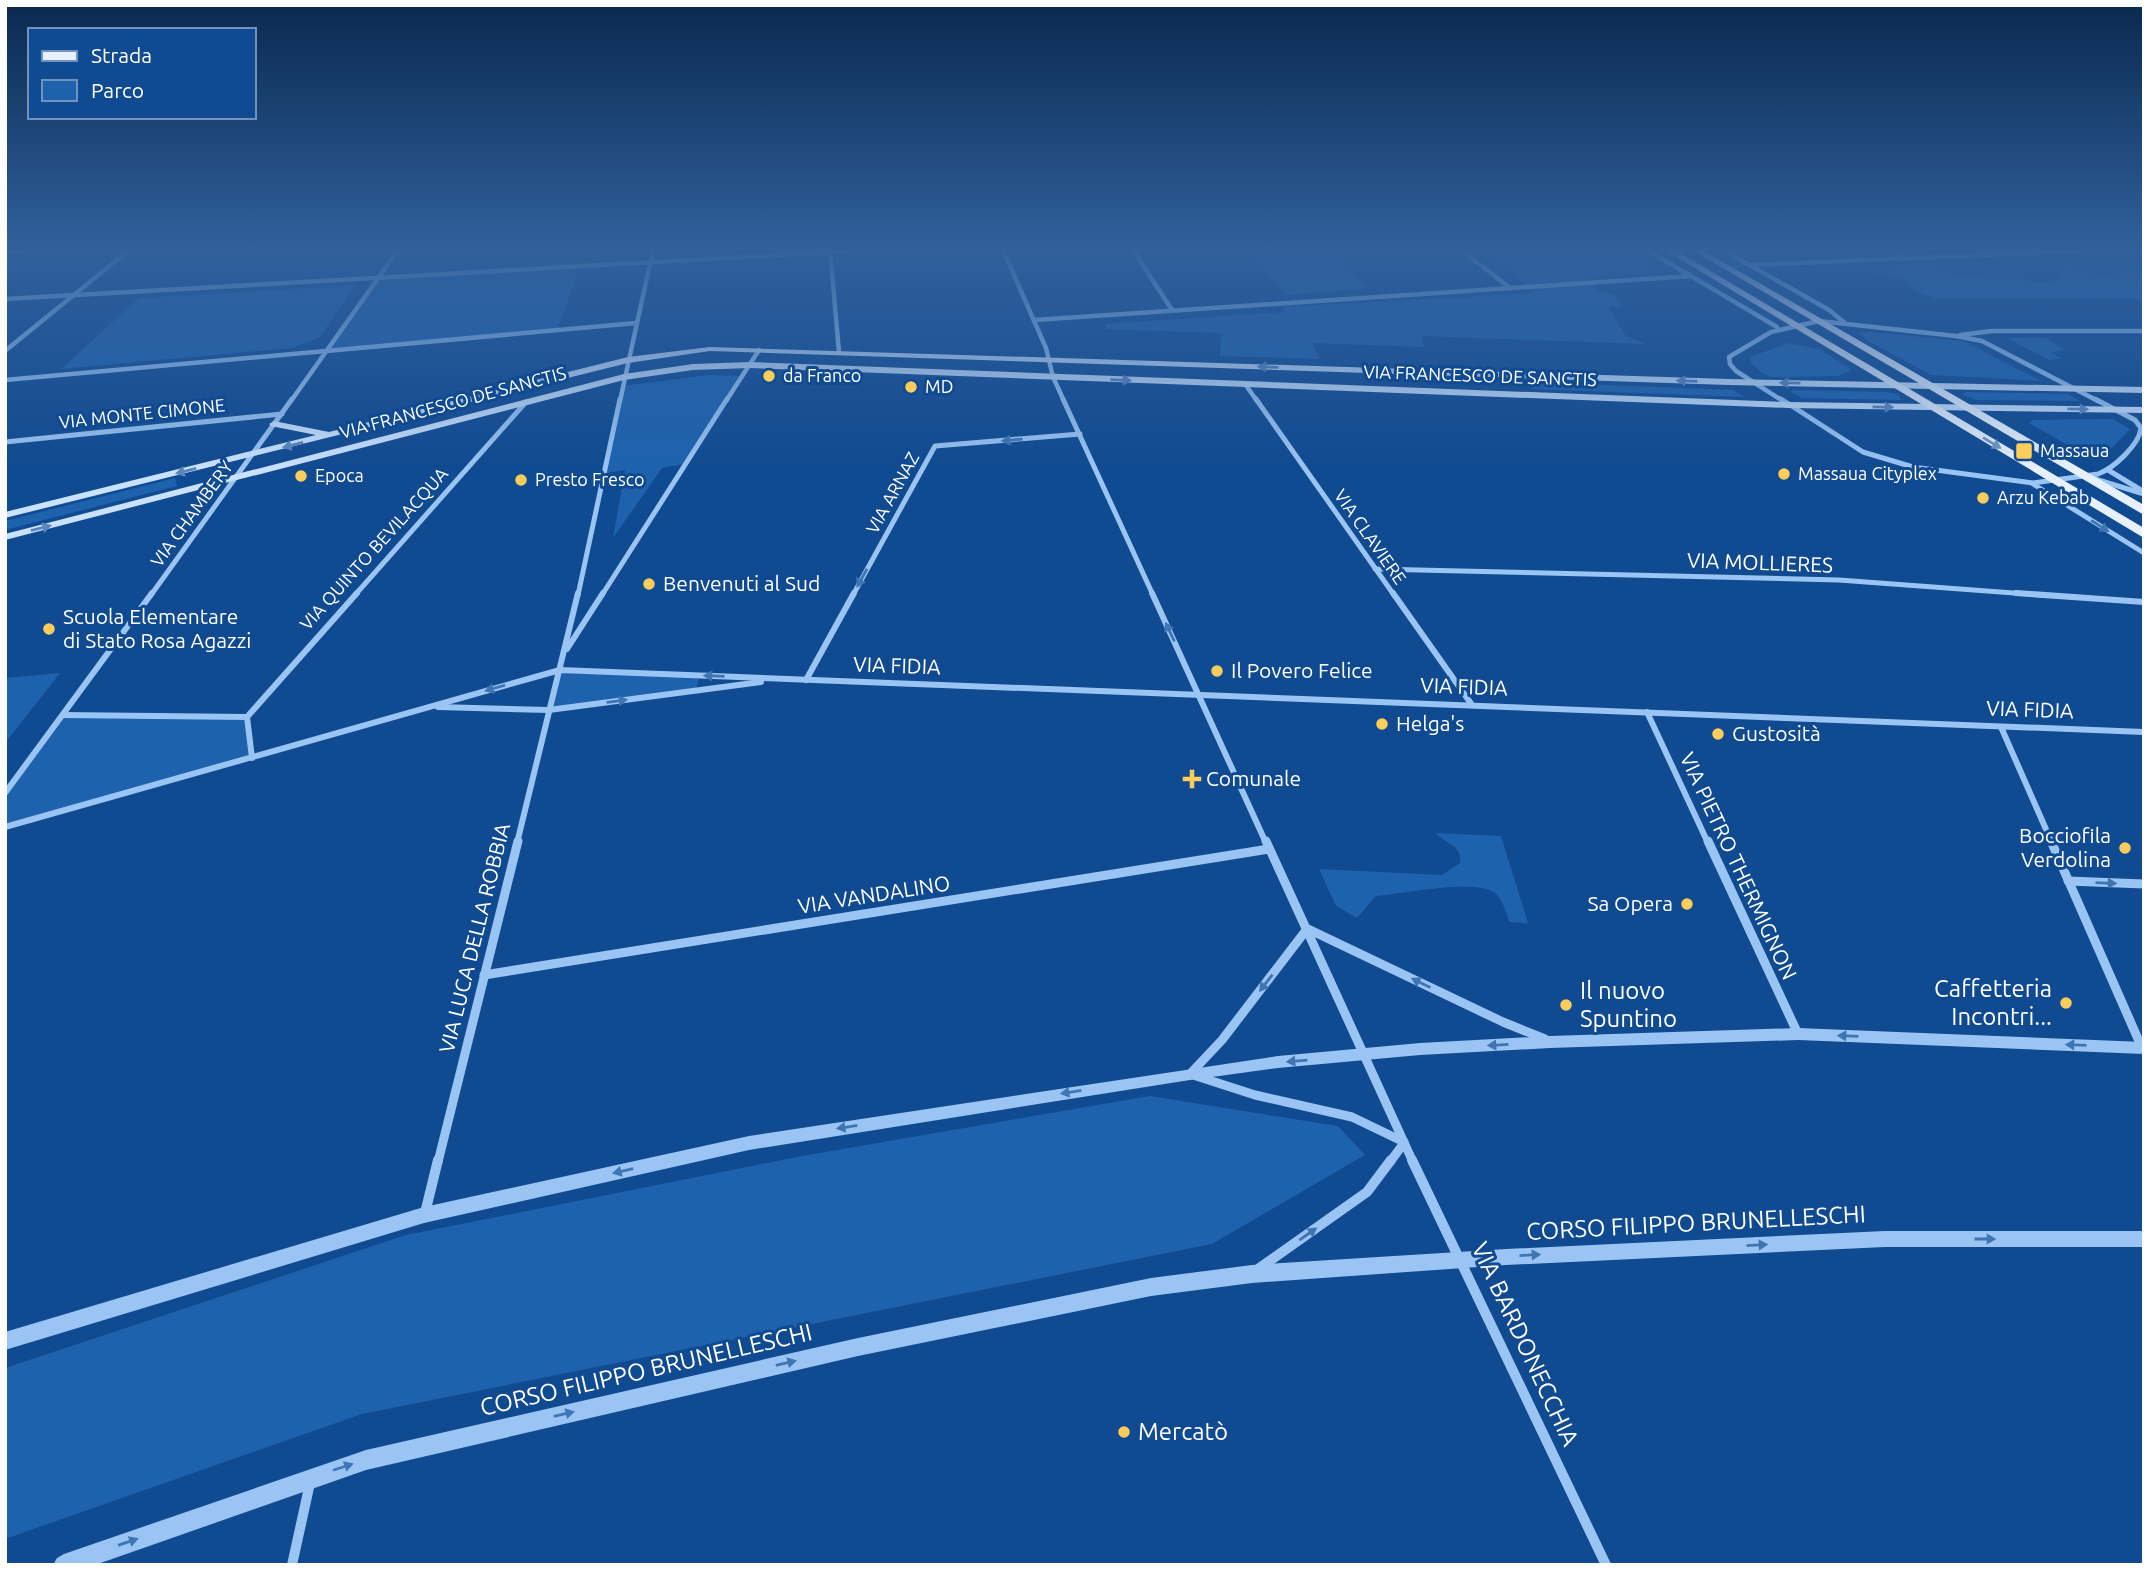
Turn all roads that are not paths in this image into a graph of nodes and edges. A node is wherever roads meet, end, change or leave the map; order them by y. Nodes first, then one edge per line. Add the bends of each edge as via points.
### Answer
1 (39, 323) edge
2 (346, 323) edge
3 (633, 323) edge
4 (636, 323) edge
5 (836, 323) edge
6 (1035, 323) edge
7 (1771, 323) edge
8 (1792, 323) edge
9 (1793, 323) edge
10 (1826, 323) edge
11 (1839, 323) edge
12 (1777, 327) junction
13 (1844, 329) junction
14 (2144, 331) edge
15 (1956, 336) junction
16 (760, 350) junction
17 (5, 351) edge
18 (326, 351) junction
19 (839, 352) junction
20 (1049, 359) junction
21 (628, 360) junction
22 (750, 365) junction
23 (1516, 376) junction
24 (624, 377) junction
25 (1053, 377) junction
26 (5, 380) edge
27 (1755, 383) junction
28 (1245, 384) junction
29 (1895, 384) junction
30 (1928, 385) junction
31 (2074, 388) junction
32 (2144, 390) edge
33 (1524, 395) junction
34 (526, 402) junction
35 (1788, 405) junction
36 (1934, 408) junction
37 (1968, 408) junction
38 (2115, 409) junction
39 (2144, 410) edge
40 (282, 414) junction
41 (274, 424) junction
42 (1080, 434) junction
43 (333, 435) junction
44 (5, 442) edge
45 (253, 455) junction
46 (2108, 470) junction
47 (2088, 477) junction
48 (236, 478) junction
49 (2055, 481) junction
50 (2033, 483) junction
51 (2144, 492) edge
52 (2144, 511) edge
53 (5, 515) edge
54 (2144, 534) edge
55 (5, 537) edge
56 (2144, 554) edge
57 (1375, 569) junction
58 (2144, 602) edge
59 (565, 652) junction
60 (559, 670) junction
61 (782, 679) junction
62 (806, 680) junction
63 (1199, 694) junction
64 (1472, 705) junction
65 (431, 707) junction
66 (549, 710) junction
67 (1647, 712) junction
68 (63, 715) junction
69 (247, 716) junction
70 (2001, 726) junction
71 (2144, 732) edge
72 (252, 758) junction
73 (5, 793) edge
74 (5, 827) edge
75 (1269, 849) junction
76 (2068, 881) junction
77 (2144, 884) edge
78 (1307, 929) junction
79 (484, 975) junction
80 (1798, 1034) junction
81 (1550, 1042) junction
82 (2143, 1048) edge
83 (1365, 1055) junction
84 (1190, 1074) junction
85 (1405, 1143) junction
86 (424, 1215) junction
87 (2144, 1239) edge
88 (1462, 1261) junction
89 (1252, 1274) junction
90 (5, 1341) edge
91 (311, 1477) junction
92 (64, 1565) edge
93 (292, 1565) edge
94 (1606, 1565) edge

1 - 17 street
2 - 18 street, VIA CHAMBERY
3 - 18 street
4 - 21 street
5 - 19 street
6 - 20 street
7 - 12 street
8 - 12 street
9 - 29 main road
10 - 13 main road
11 - 13 street
12 - 27 street via 1729,357 1736,371
13 - 15 street
13 - 30 main road
14 - 15 street via 1992,331
15 - 31 street via 1997,347
16 - 19 main road, VIA FRANCESCO DE SANCTIS
16 - 21 main road, VIA FRANCESCO DE SANCTIS via 690,351
16 - 22 street
18 - 26 street
18 - 40 street, VIA CHAMBERY
19 - 20 main road, VIA FRANCESCO DE SANCTIS
23 -> 20 main road, VIA FRANCESCO DE SANCTIS
20 - 25 street
21 - 24 street
21 - 43 main road, VIA FRANCESCO DE SANCTIS
22 - 24 main road, VIA FRANCESCO DE SANCTIS
22 - 25 main road, VIA FRANCESCO DE SANCTIS
22 - 59 street
27 -> 23 main road, VIA FRANCESCO DE SANCTIS
23 - 33 main road
24 - 34 main road, VIA FRANCESCO DE SANCTIS
24 - 59 street
25 -> 28 main road, VIA FRANCESCO DE SANCTIS
25 - 42 street
29 -> 27 main road, VIA FRANCESCO DE SANCTIS
27 - 35 street
28 - 33 main road, VIA FRANCESCO DE SANCTIS
28 - 57 street, VIA CLAVIERE
29 - 30 main road, VIA FRANCESCO DE SANCTIS
29 - 36 main road
30 - 31 main road, VIA FRANCESCO DE SANCTIS
30 - 37 main road
31 - 32 main road, VIA FRANCESCO DE SANCTIS
31 - 38 street
33 - 35 main road, VIA FRANCESCO DE SANCTIS
34 - 48 main road, VIA FRANCESCO DE SANCTIS
34 - 69 street, VIA QUINTO BEVILACQUA
35 -> 36 main road, VIA FRANCESCO DE SANCTIS
35 - 50 street via 1863,452 1887,461
36 - 37 main road, VIA FRANCESCO DE SANCTIS
36 -> 49 main road
37 -> 38 main road, VIA FRANCESCO DE SANCTIS
37 - 47 main road
38 - 39 main road, VIA FRANCESCO DE SANCTIS
38 - 46 street via 2135,421 2141,428 2140,437
40 - 41 street, VIA CHAMBERY
40 - 44 street, VIA MONTE CIMONE
41 - 43 main road
41 - 45 street, VIA CHAMBERY
42 -> 62 street, VIA ARNAZ via 935,446
63 -> 42 street
43 -> 45 main road, VIA FRANCESCO DE SANCTIS
45 - 48 street, VIA CHAMBERY
45 -> 53 main road, VIA FRANCESCO DE SANCTIS
46 - 47 street
46 - 51 street
47 - 49 street
47 - 51 street
47 - 52 main road
55 -> 48 main road, VIA FRANCESCO DE SANCTIS
48 - 68 street, VIA CHAMBERY
49 - 50 street
49 - 54 main road
50 -> 56 street
57 - 58 street, VIA MOLLIERES via 1839,580
57 - 64 street, VIA CLAVIERE
59 - 60 street, VIA LUCA DELLA ROBBIA
61 -> 60 street, VIA FIDIA
60 -> 65 street
60 - 66 street, VIA LUCA DELLA ROBBIA
61 - 62 street, VIA FIDIA
66 -> 61 street, VIA FIDIA
62 - 63 street, VIA FIDIA
63 - 64 street, VIA FIDIA
63 - 75 street
64 - 67 street, VIA FIDIA
65 - 66 street
65 - 72 street
66 - 79 street, VIA LUCA DELLA ROBBIA
67 - 70 street, VIA FIDIA
67 - 80 street, VIA PIETRO THERMIGNON
68 - 69 street
68 - 73 street, VIA CHAMBERY
69 - 72 street
70 - 71 street, VIA FIDIA
70 - 76 street
72 - 74 street
75 - 78 street
75 - 79 street, VIA VANDALINO
76 -> 77 street
76 - 82 street
81 -> 78 street
78 - 83 street
78 -> 84 street via 1222,1040
79 - 86 street, VIA LUCA DELLA ROBBIA
80 - 81 street
82 -> 80 street
81 -> 83 street
83 -> 84 street
83 - 85 street
84 - 85 street via 1255,1095 1352,1117
84 -> 86 street via 749,1143
85 - 88 street, VIA BARDONECCHIA
89 -> 85 street, CORSO FILIPPO BRUNELLESCHI via 1367,1192
86 - 90 street
88 -> 87 street, CORSO FILIPPO BRUNELLESCHI via 1885,1238
88 - 89 street, CORSO FILIPPO BRUNELLESCHI
88 - 94 street, VIA BARDONECCHIA
91 -> 89 street, CORSO FILIPPO BRUNELLESCHI via 366,1460 858,1347 1151,1287
92 -> 91 street, CORSO FILIPPO BRUNELLESCHI
91 - 93 street

